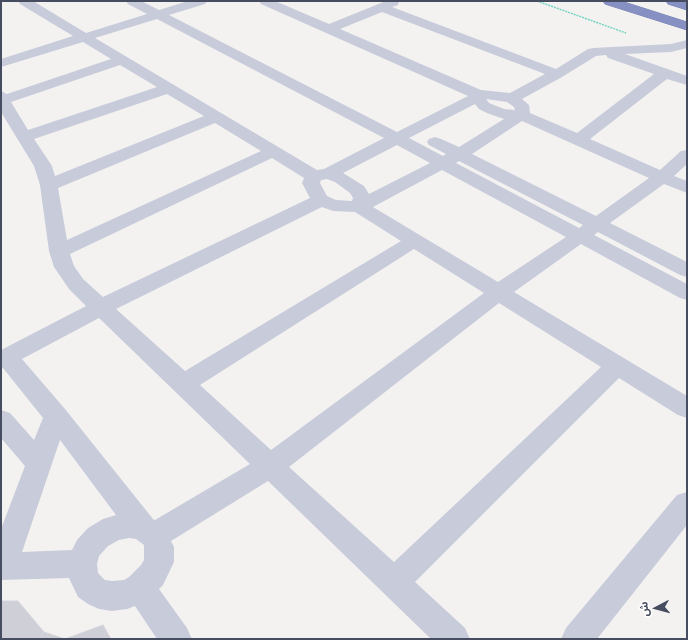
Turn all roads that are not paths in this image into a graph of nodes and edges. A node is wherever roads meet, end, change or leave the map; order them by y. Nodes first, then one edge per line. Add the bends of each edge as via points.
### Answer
1 (24, 1) edge
2 (132, 1) edge
3 (201, 1) edge
4 (265, 1) edge
5 (298, 1) edge
6 (397, 1) edge
7 (609, 1) edge
8 (672, 1) edge
9 (687, 6) edge
10 (380, 7) junction
11 (159, 8) edge
12 (281, 8) junction
13 (175, 9) junction
14 (687, 26) edge
15 (329, 28) junction
16 (85, 37) junction
17 (687, 44) edge
18 (602, 51) junction
19 (122, 60) junction
20 (1, 63) edge
21 (665, 73) junction
22 (557, 74) junction
23 (687, 81) edge
24 (169, 88) junction
25 (478, 96) junction
26 (2, 98) edge
27 (512, 98) junction
28 (521, 116) junction
29 (216, 117) junction
30 (412, 130) junction
31 (25, 137) junction
32 (396, 138) junction
33 (579, 140) junction
34 (274, 151) junction
35 (459, 154) junction
36 (687, 155) edge
37 (443, 163) junction
38 (321, 175) junction
39 (662, 177) junction
40 (49, 185) junction
41 (687, 188) edge
42 (321, 200) junction
43 (360, 206) junction
44 (588, 230) junction
45 (414, 241) junction
46 (59, 250) junction
47 (687, 270) edge
48 (499, 292) junction
49 (687, 293) edge
50 (100, 308) junction
51 (4, 359) edge
52 (618, 366) junction
53 (183, 384) junction
54 (687, 408) edge
55 (56, 416) junction
56 (1, 420) edge
57 (39, 464) junction
58 (270, 466) junction
59 (687, 504) edge
60 (149, 532) junction
61 (82, 564) junction
62 (1, 566) edge
63 (394, 582) junction
64 (140, 587) junction
65 (176, 639) edge
66 (454, 639) edge
67 (577, 639) edge

1 - 16 street
2 - 11 street
3 - 13 street
4 - 12 street
5 - 12 street
6 - 10 street
7 - 14 highway
8 - 9 highway
10 - 15 street
10 - 22 street
11 - 13 street
11 - 16 street
11 - 32 street
12 - 15 street
13 - 30 street
15 - 25 street
16 - 19 street
16 - 20 street
17 - 18 street via 671,48
18 - 21 street
18 - 22 street via 591,53
19 - 24 street
19 - 26 street
21 - 23 street
21 - 33 street
22 - 27 street
24 - 29 street
24 - 31 street
25 - 27 street
25 - 28 street via 484,106 492,110 501,114
25 - 30 street
26 - 31 street
27 - 28 street via 521,105
28 - 33 street
28 - 35 street
29 - 34 street
29 - 40 street
30 - 32 street
30 - 35 street
31 - 40 street via 43,166
32 - 37 street
32 - 38 street
33 - 39 street
34 - 38 street
34 - 46 street
35 - 37 street
35 - 44 street
36 - 39 street
37 - 43 street
37 - 44 street
38 - 42 street via 311,183
38 - 43 street via 341,178 358,190 362,198
39 - 41 street
39 - 44 street
40 - 46 street
42 - 43 street via 333,205
42 - 50 street
43 - 45 street
44 - 47 street
44 - 48 street
44 - 49 street
45 - 48 street
45 - 53 street
46 - 50 street via 64,267 76,284
48 - 52 street
48 - 58 street
50 - 51 street
50 - 53 street
51 - 55 street
52 - 54 street
52 - 63 street
53 - 58 street
55 - 57 street
55 - 60 street
56 - 57 street
57 - 62 street
58 - 60 street
58 - 63 street
59 - 67 street
60 - 61 street via 129,525 113,528 98,537 88,549
60 - 64 street via 159,547 159,562 152,575
61 - 62 street
61 - 64 street via 86,582 99,594 127,594
63 - 66 street
64 - 65 street

